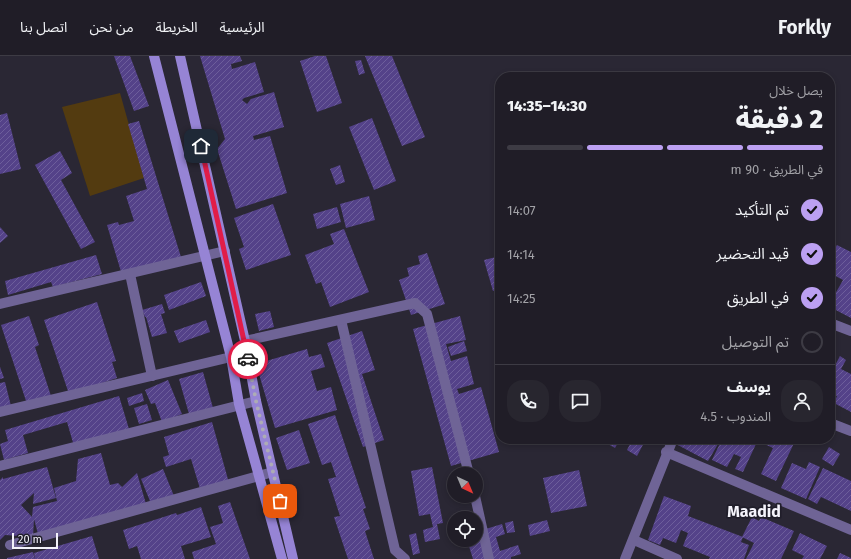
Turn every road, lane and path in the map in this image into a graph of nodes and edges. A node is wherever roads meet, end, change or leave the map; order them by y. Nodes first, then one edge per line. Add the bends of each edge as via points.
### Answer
1 (154, 56) edge
2 (180, 56) edge
3 (225, 251) junction
4 (206, 256) junction
5 (130, 274) junction
6 (0, 304) edge
7 (341, 320) junction
8 (835, 325) edge
9 (851, 331) edge
10 (245, 341) junction
11 (248, 356) junction
12 (231, 357) junction
13 (152, 376) junction
14 (256, 401) junction
15 (239, 404) junction
16 (0, 412) edge
17 (835, 426) edge
18 (851, 431) edge
19 (670, 444) edge
20 (666, 452) junction
21 (0, 466) edge
22 (467, 467) edge
23 (273, 472) junction
24 (260, 476) junction
25 (476, 503) edge
26 (851, 530) edge
27 (634, 540) junction
28 (10, 545) dead end
29 (282, 559) edge
30 (293, 559) edge
31 (405, 559) edge
32 (489, 559) edge
33 (625, 559) edge
34 (677, 559) edge

1 - 4 main road
2 - 3 main road
3 - 4 street
3 - 10 main road
4 - 5 street
4 - 12 main road
5 - 6 street
5 - 13 street
7 - 10 street
7 - 22 street via 415,303 427,314
7 - 31 street via 395,550
8 - 9 street
10 - 11 main road
11 - 12 street
11 - 14 main road
12 - 13 street
12 - 15 main road
13 - 16 street
14 - 15 street
14 - 23 main road
15 - 21 street
15 - 24 main road
17 - 18 street
19 - 20 street
20 - 26 street
20 - 27 street
23 - 24 street
23 - 30 main road
24 - 28 street
24 - 29 main road
25 - 32 street
27 - 33 street
27 - 34 street

